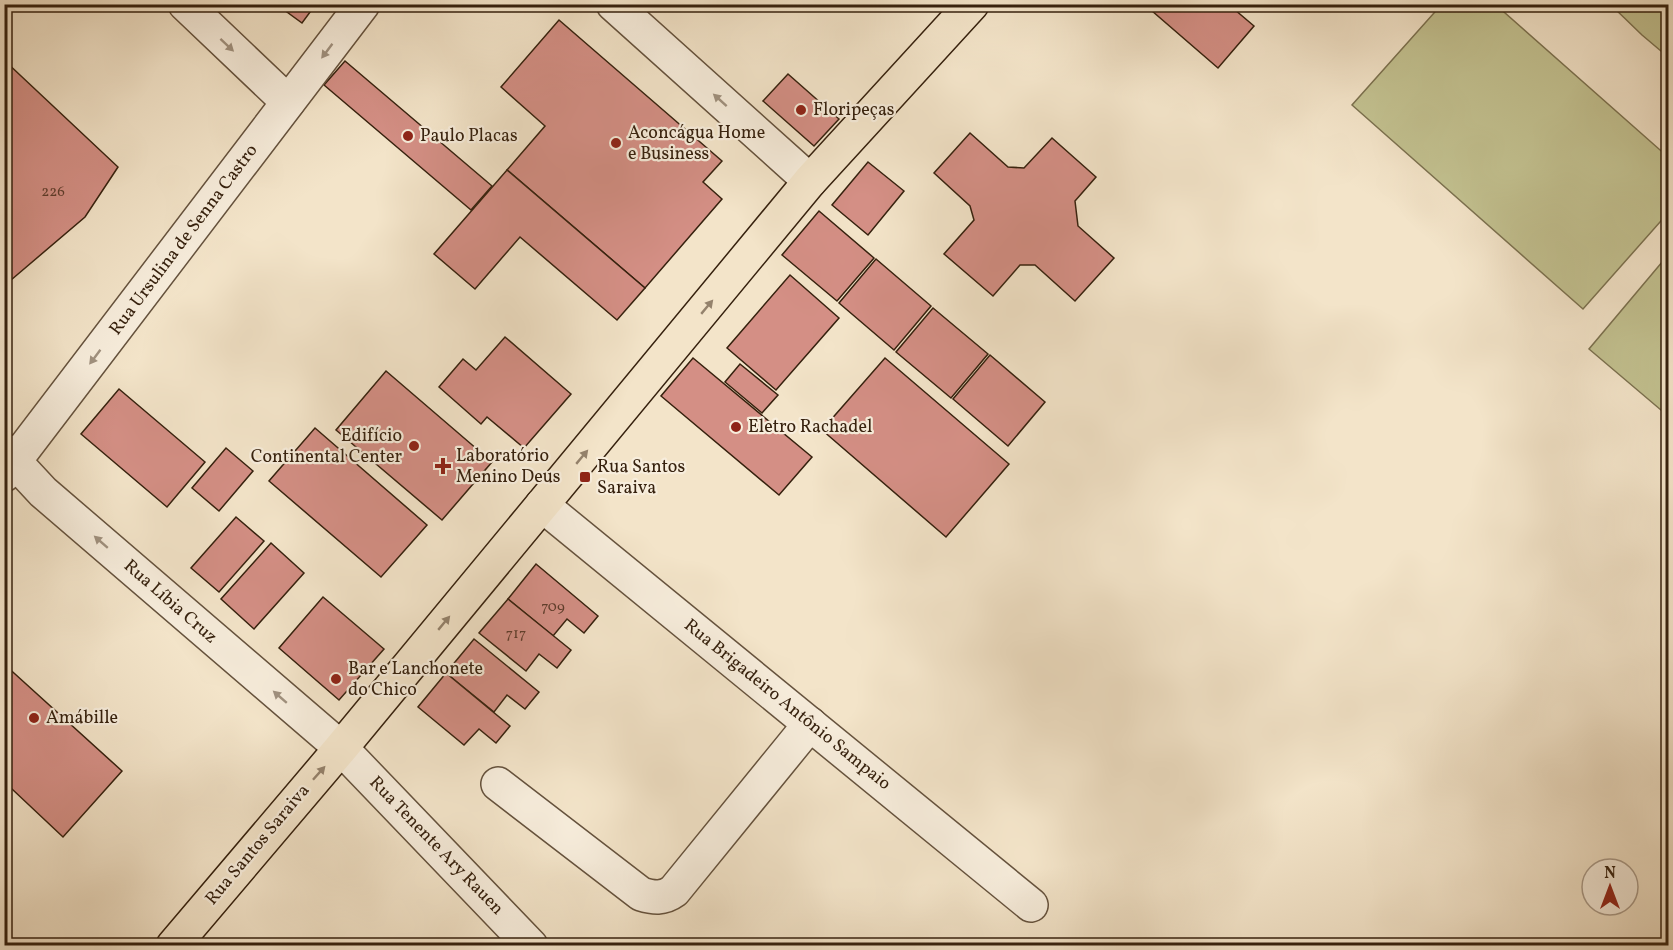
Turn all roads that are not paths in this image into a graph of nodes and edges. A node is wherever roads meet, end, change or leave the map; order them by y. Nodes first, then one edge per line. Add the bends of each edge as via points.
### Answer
1 (185, 4) edge
2 (363, 4) edge
3 (614, 4) edge
4 (972, 4) edge
5 (288, 102) junction
6 (810, 181) junction
7 (8, 463) edge
8 (542, 505) junction
9 (810, 724) junction
10 (341, 748) junction
11 (498, 784) dead end
12 (1031, 905) dead end
13 (173, 945) edge
14 (531, 945) edge

1 -> 5 street
2 -> 5 street, Rua Ursulina de Senna Castro
6 -> 3 street
4 - 6 main road, Rua Santos Saraiva
5 -> 7 street, Rua Ursulina de Senna Castro
8 -> 6 main road, Rua Santos Saraiva
10 -> 7 street, Rua Líbia Cruz
8 - 9 street, Rua Brigadeiro Antônio Sampaio
10 -> 8 main road, Rua Santos Saraiva
9 - 11 street via 666,897 641,894
9 - 12 street, Rua Brigadeiro Antônio Sampaio
13 -> 10 main road, Rua Santos Saraiva
10 - 14 street, Rua Tenente Ary Rauen

